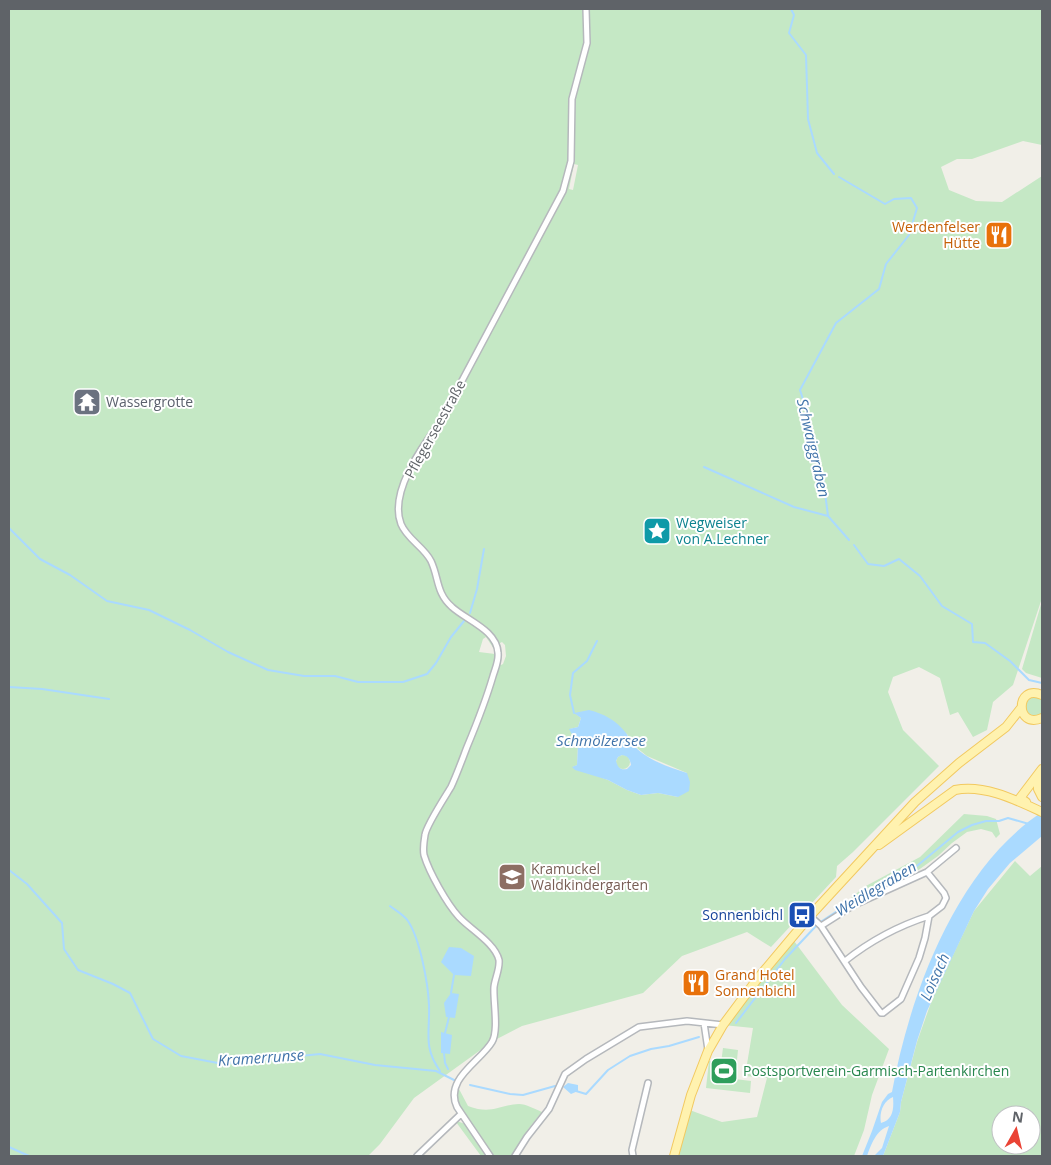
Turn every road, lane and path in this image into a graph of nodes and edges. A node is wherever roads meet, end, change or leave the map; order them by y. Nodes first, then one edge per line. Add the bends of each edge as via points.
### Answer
1 (586, 9) edge
2 (1042, 695) edge
3 (1021, 708) junction
4 (1037, 720) edge
5 (1006, 727) junction
6 (1040, 772) edge
7 (1026, 790) junction
8 (1042, 798) edge
9 (1040, 811) edge
10 (956, 848) dead end
11 (868, 853) junction
12 (928, 872) junction
13 (810, 916) junction
14 (929, 916) junction
15 (821, 926) junction
16 (844, 961) junction
17 (704, 1023) junction
18 (723, 1025) junction
19 (708, 1051) junction
20 (648, 1082) dead end
21 (461, 1114) junction
22 (418, 1156) edge
23 (490, 1156) edge
24 (515, 1156) edge
25 (633, 1156) edge
26 (674, 1156) edge

1 - 21 street, Pflegerseestraße via 587,43 572,99 571,158 563,191 439,424 418,454 400,498 402,526 430,559 444,598 453,609 485,631 498,651 489,689 452,784 425,834 424,853 428,866 453,910 493,949 498,958 493,1041 457,1083 454,1101
2 - 3 main road via 1036,692 1027,695
3 - 4 main road via 1023,713
3 - 5 main road
4 - 5 main road via 1021,720
5 - 11 main road via 931,787
6 - 7 main road
6 - 8 main road via 1038,790
7 - 8 main road
7 - 9 main road via 1020,798
9 - 11 main road via 992,792 968,788 955,790
10 - 12 street
11 - 13 main road
12 - 14 street via 946,898 942,906
12 - 15 street via 854,905
13 - 15 street
13 - 18 main road
14 - 16 street via 883,935
14 - 16 street via 919,958 901,999 883,1013
15 - 16 street
17 - 18 street
17 - 19 street
17 - 24 street via 687,1021 639,1027 575,1066 565,1074 548,1109
18 - 19 main road
19 - 26 main road via 691,1095
20 - 25 street
21 - 22 street
21 - 23 street

